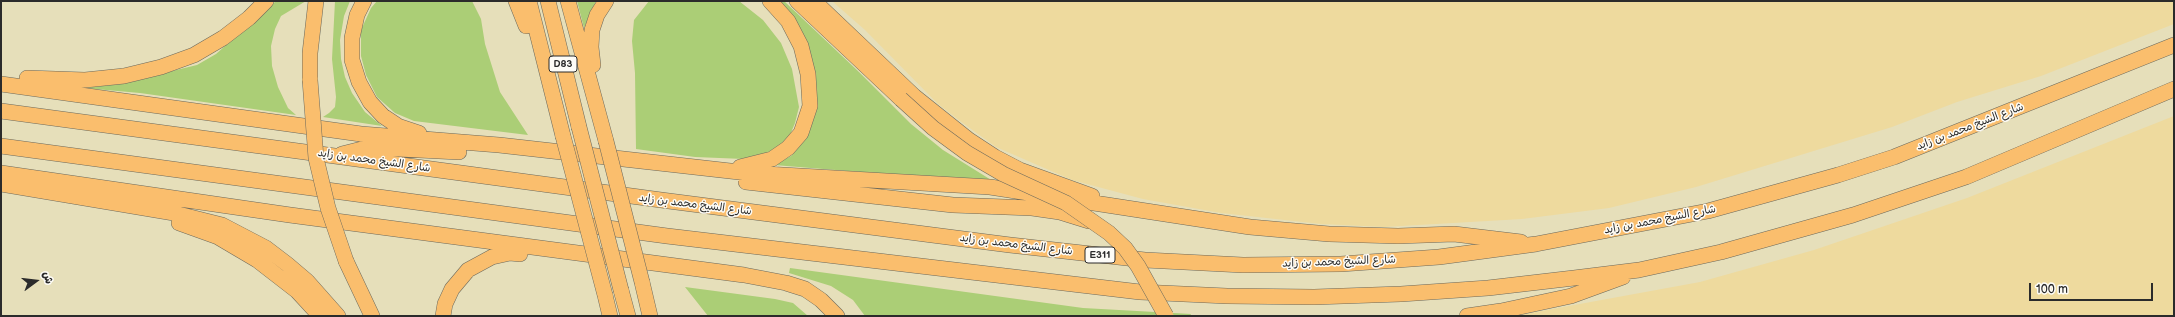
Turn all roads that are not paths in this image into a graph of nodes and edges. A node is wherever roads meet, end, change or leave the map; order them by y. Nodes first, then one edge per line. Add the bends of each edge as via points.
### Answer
1 (266, 1) edge
2 (316, 1) edge
3 (364, 1) edge
4 (516, 1) edge
5 (529, 1) edge
6 (548, 1) edge
7 (568, 1) edge
8 (606, 1) edge
9 (770, 1) edge
10 (797, 1) edge
11 (814, 1) edge
12 (2174, 46) edge
13 (547, 68) junction
14 (1, 74) edge
15 (1, 84) edge
16 (2174, 89) edge
17 (1, 111) edge
18 (606, 141) junction
19 (499, 145) junction
20 (1, 146) edge
21 (336, 156) junction
22 (710, 169) junction
23 (1, 173) edge
24 (1, 184) edge
25 (75, 198) junction
26 (1143, 212) junction
27 (1100, 227) junction
28 (1536, 244) junction
29 (551, 251) junction
30 (1639, 270) junction
31 (362, 294) junction
32 (605, 295) junction
33 (320, 316) edge
34 (338, 316) edge
35 (372, 316) edge
36 (378, 316) edge
37 (443, 316) edge
38 (603, 316) edge
39 (610, 316) edge
40 (628, 316) edge
41 (650, 316) edge
42 (837, 316) edge
43 (1166, 316) edge
44 (1467, 316) edge

1 - 14 highway via 223,38 194,55 161,67 124,76 85,80 46,80
2 - 31 highway, bridge via 311,40 310,80 316,158 328,208 346,261
3 - 19 highway via 354,26 352,60 358,82 376,109 391,121 414,132
4 - 13 highway via 536,56
5 - 13 highway, D83
6 - 40 highway, D83, bridge
7 - 18 highway
8 - 18 highway via 594,22 591,47 604,114
9 - 22 highway via 795,33 805,60 811,97 805,124 795,141 772,159 743,167
10 - 27 highway, bridge via 933,128 967,153 1003,174 1066,203
11 - 26 highway via 914,96 982,149 1033,175
12 - 28 highway, شارع الشيخ محمد بن زايد / E311 via 1948,136 1838,175 1708,211
13 - 32 highway, D83, bridge
15 - 19 highway via 362,134
16 - 30 highway via 1966,177 1917,194 1721,252
17 - 21 highway, شارع الشيخ محمد بن زايد / E311
18 - 41 highway, bridge
19 - 22 highway
20 - 30 highway via 667,236 1140,292 1306,297 1401,294 1488,288
21 - 27 highway, bridge via 362,149 379,148 519,156 953,204 1046,209 1074,216
21 - 28 highway, شارع الشيخ محمد بن زايد / E311 via 1010,245 1145,260 1243,265 1341,264 1439,257
22 - 26 highway via 990,188
23 - 29 highway
24 - 25 highway
25 - 33 highway via 173,220 218,237 247,253 277,275
25 - 34 highway via 174,213 222,225 266,248 287,264 307,281
26 - 28 highway via 1250,227 1329,234 1454,234
27 - 43 highway, bridge via 1117,240 1132,257
29 - 37 highway via 501,255 476,265 462,276 452,289
29 - 42 highway via 744,275 786,283 813,294
30 - 44 highway via 1606,285 1572,296
31 - 35 highway
31 - 36 highway
32 - 38 highway
32 - 39 highway

